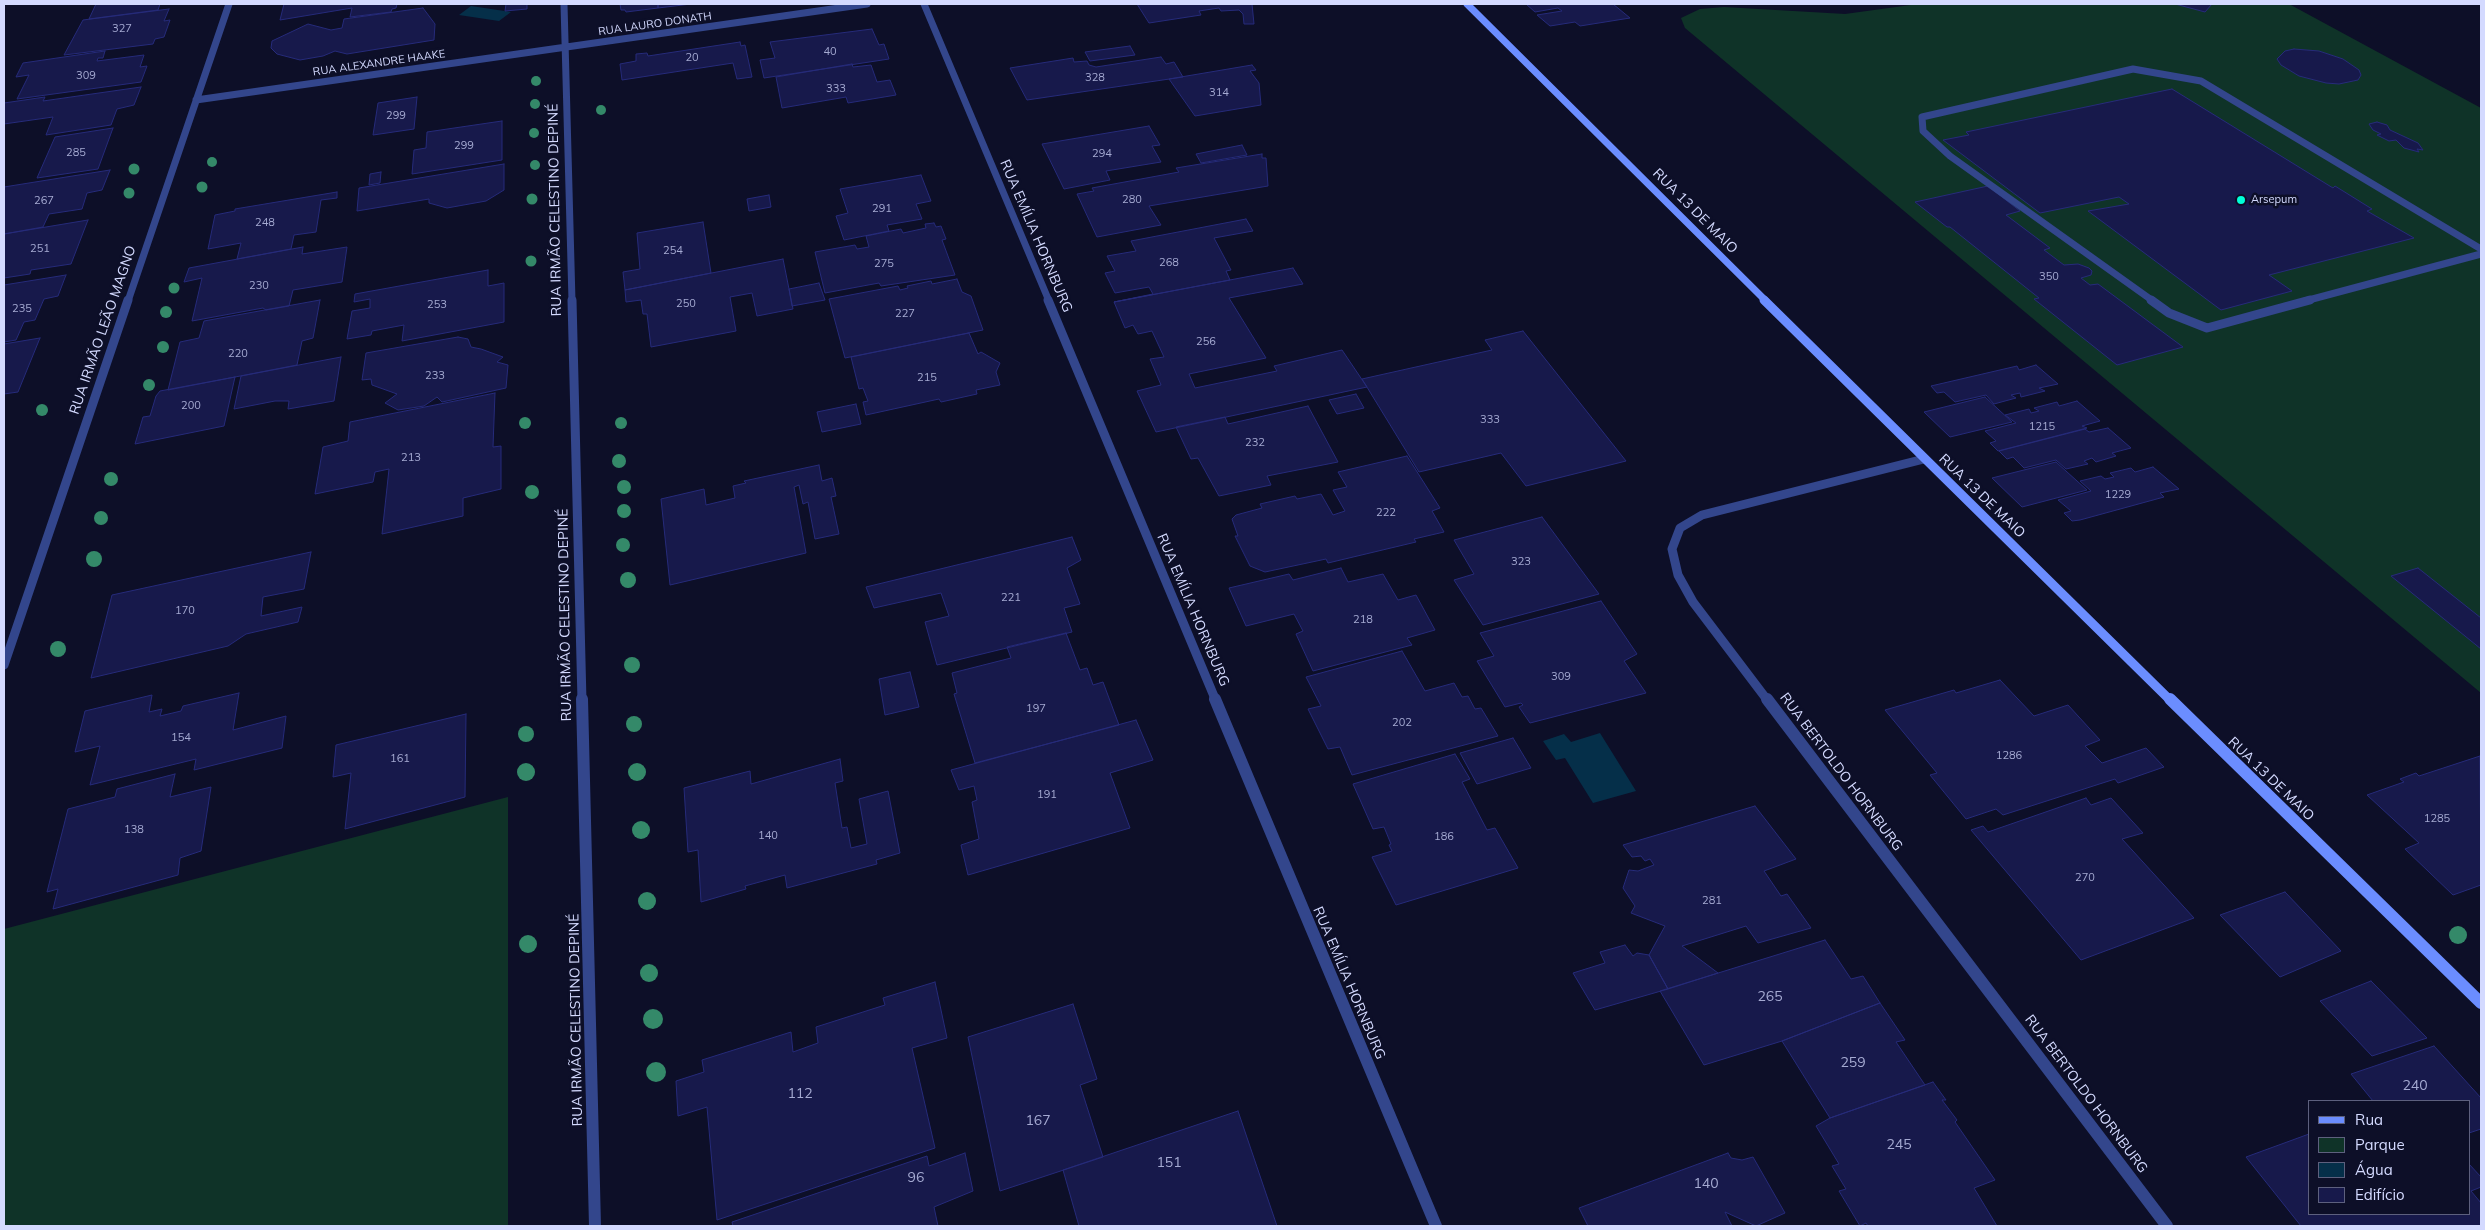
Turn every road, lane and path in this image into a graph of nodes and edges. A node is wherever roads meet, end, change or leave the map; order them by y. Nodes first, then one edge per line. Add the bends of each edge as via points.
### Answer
1 (229, 4) edge
2 (564, 4) edge
3 (867, 4) edge
4 (924, 4) edge
5 (1468, 4) edge
6 (564, 47) junction
7 (196, 100) junction
8 (2481, 249) edge
9 (2481, 254) edge
10 (1924, 459) junction
11 (4, 665) edge
12 (2481, 1003) edge
13 (595, 1226) edge
14 (1436, 1226) edge
15 (2167, 1226) edge

1 - 7 street, RUA IRMÃO LEÃO MAGNO
2 - 6 street, RUA IRMÃO CELESTINO DEPINÉ
3 - 6 street, RUA LAURO DONATH
4 - 14 street, RUA EMÍLIA HORNBURG
5 - 10 main road, RUA 13 DE MAIO
6 - 7 street, RUA ALEXANDRE HAAKE
6 - 13 street, RUA IRMÃO CELESTINO DEPINÉ
7 - 11 street, RUA IRMÃO LEÃO MAGNO
8 - 9 street via 2201,81 2134,69 1922,117 1923,131 1950,156 2169,313 2207,328
10 - 12 main road, RUA 13 DE MAIO
10 - 15 street, RUA BERTOLDO HORNBURG via 1702,515 1680,528 1672,549 1678,574 1700,610

